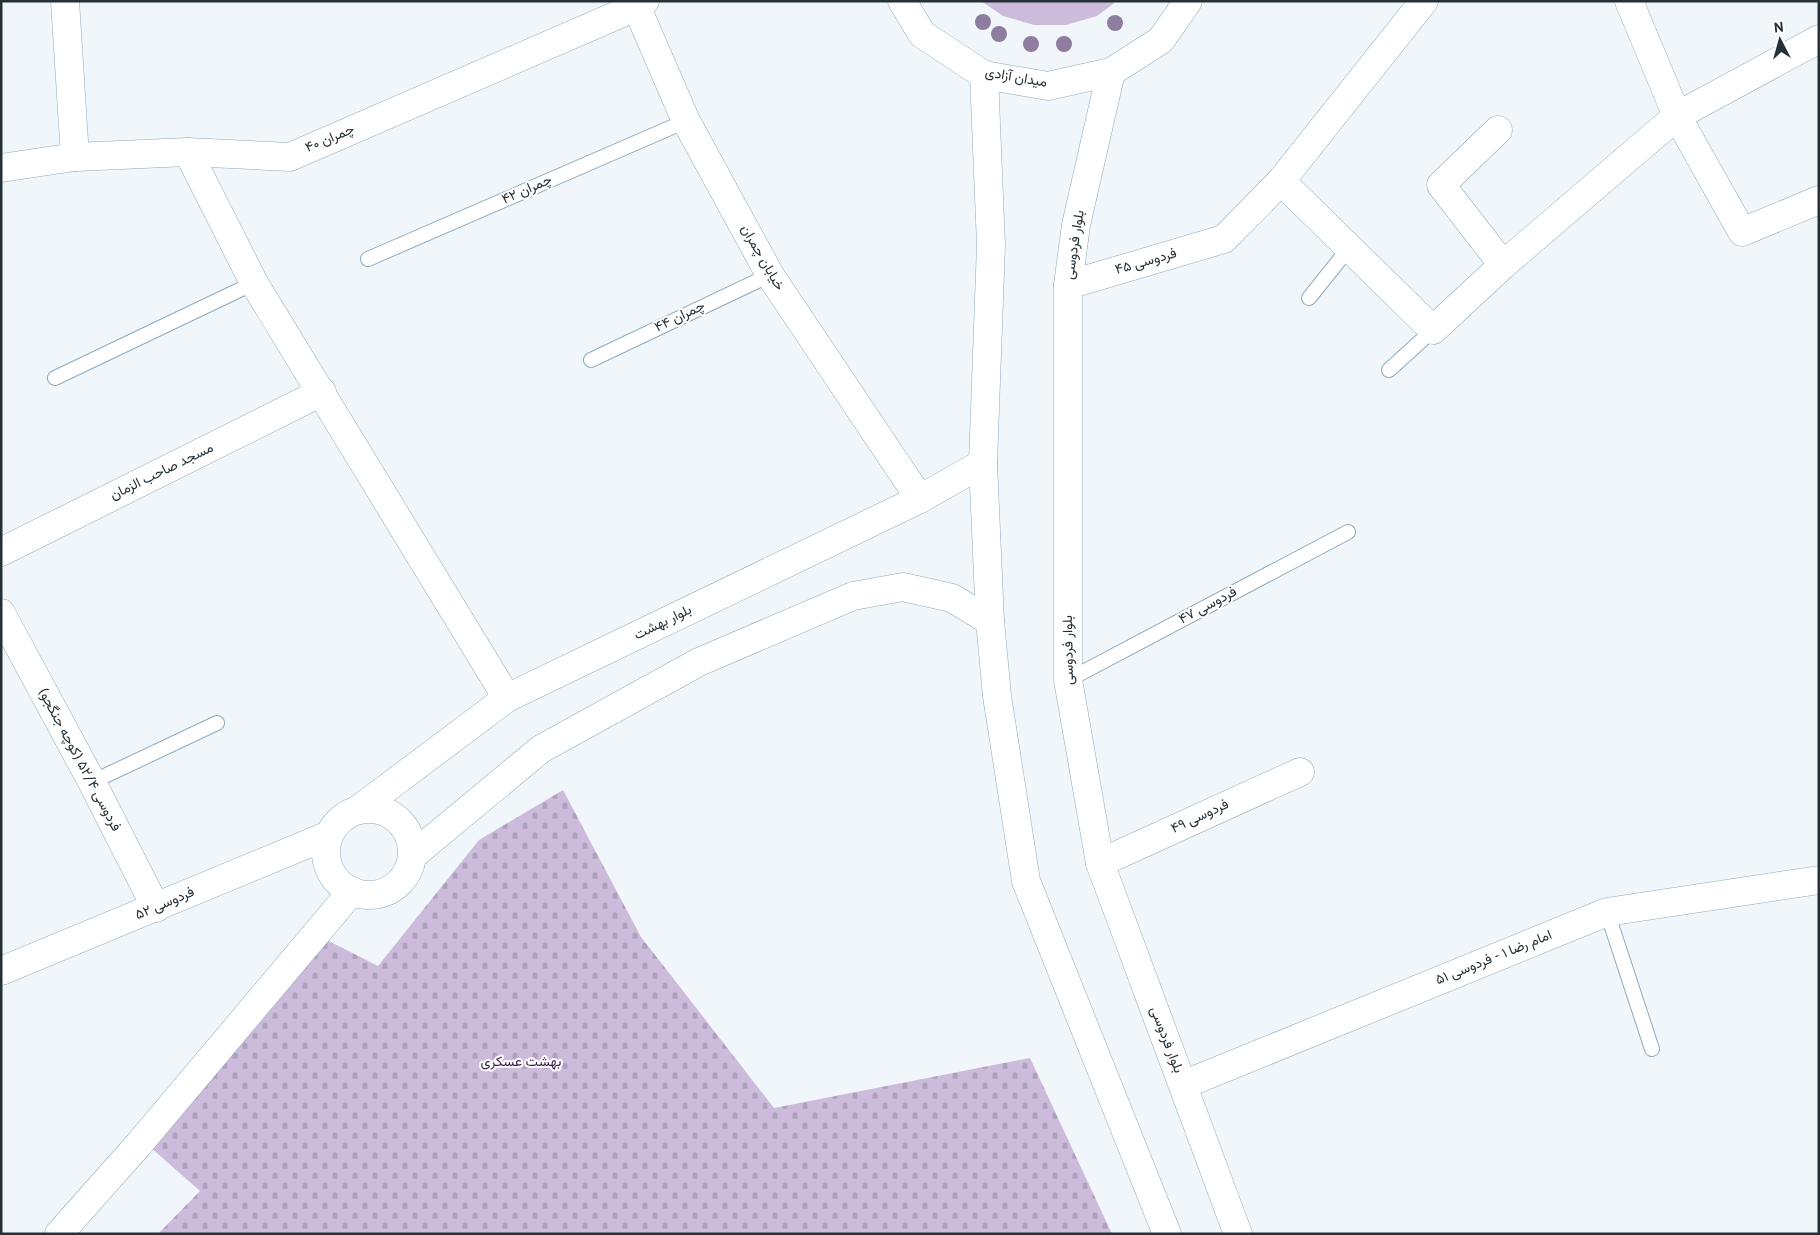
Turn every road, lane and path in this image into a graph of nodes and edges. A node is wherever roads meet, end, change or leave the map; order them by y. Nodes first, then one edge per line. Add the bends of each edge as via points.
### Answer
1 (65, 1) edge
2 (902, 1) edge
3 (1188, 1) edge
4 (1424, 1) edge
5 (1629, 1) edge
6 (638, 3) edge
7 (1819, 39) edge
8 (1111, 72) junction
9 (984, 75) junction
10 (1677, 116) junction
11 (686, 121) junction
12 (1498, 130) dead end
13 (188, 152) junction
14 (75, 157) junction
15 (1, 168) edge
16 (1281, 181) junction
17 (1819, 200) edge
18 (1349, 248) junction
19 (368, 259) dead end
20 (1503, 265) junction
21 (770, 275) junction
22 (254, 283) junction
23 (1068, 285) junction
24 (1308, 298) dead end
25 (1433, 330) junction
26 (591, 360) dead end
27 (1389, 370) dead end
28 (56, 378) dead end
29 (322, 392) junction
30 (983, 463) junction
31 (920, 499) junction
32 (1348, 532) dead end
33 (1, 552) edge
34 (1, 613) edge
35 (990, 621) junction
36 (1068, 680) junction
37 (507, 698) junction
38 (217, 723) dead end
39 (1300, 772) dead end
40 (92, 782) junction
41 (359, 810) junction
42 (329, 835) junction
43 (412, 856) junction
44 (1100, 863) junction
45 (1819, 880) edge
46 (352, 892) junction
47 (156, 908) junction
48 (1607, 912) junction
49 (1, 971) edge
50 (1652, 1048) dead end
51 (1183, 1085) junction
52 (59, 1234) edge
53 (1167, 1234) edge
54 (1238, 1234) edge

1 - 14 street
2 - 9 street, میدان آزادی via 922,34
3 - 8 street, میدان آزادی via 1160,40
4 - 16 street
5 - 10 street
6 - 11 street, خیابان چمران
6 - 13 street, چمران ۴۰ via 290,157
7 - 10 street
8 - 9 street, میدان آزادی via 1048,86
8 - 23 street, بلوار فردوسی via 1076,225
9 - 30 street via 991,245
10 - 17 street via 1742,232
10 - 20 street
11 - 19 lane, چمران ۴۲
11 - 21 street, خیابان چمران
12 - 20 street via 1440,184
13 - 14 street, چمران ۴۰
13 - 22 street
14 - 15 street, چمران ۴۰
16 - 18 street
16 - 23 street, فردوسی ۴۵ via 1224,239
18 - 24 lane
18 - 25 street
20 - 25 street
21 - 26 lane, چمران ۴۴
21 - 31 street, خیابان چمران
22 - 28 lane
22 - 29 street
23 - 36 street, بلوار فردوسی
25 - 27 lane
29 - 33 street, مسجد صاحب الزمان
29 - 37 street
30 - 31 street, بلوار بهشت
30 - 35 street
31 - 37 street, بلوار بهشت
32 - 36 lane, فردوسی ۴۷
34 - 40 street, فردوسی ۵۲/۴ (کوچه جنگجو)
35 - 43 street via 952,598 903,587 854,596 699,662 541,749
35 - 53 street via 997,696 1026,881
36 - 44 street, بلوار فردوسی
37 - 41 street, بلوار بهشت
38 - 40 lane
39 - 44 street, فردوسی ۴۹
40 - 47 street, فردوسی ۵۲/۴ (کوچه جنگجو)
41 - 42 street via 346,814
41 - 43 street via 372,808 398,819 411,842
42 - 46 street via 325,848 331,874
42 - 47 street, فردوسی ۵۲
43 - 46 street via 402,880 391,889 379,894
44 - 51 street, بلوار فردوسی
45 - 48 street, امام رضا ۱ - فردوسی ۵۱
46 - 52 street
47 - 49 street, فردوسی ۵۲
48 - 50 lane
48 - 51 street, امام رضا ۱ - فردوسی ۵۱
51 - 54 street, بلوار فردوسی

